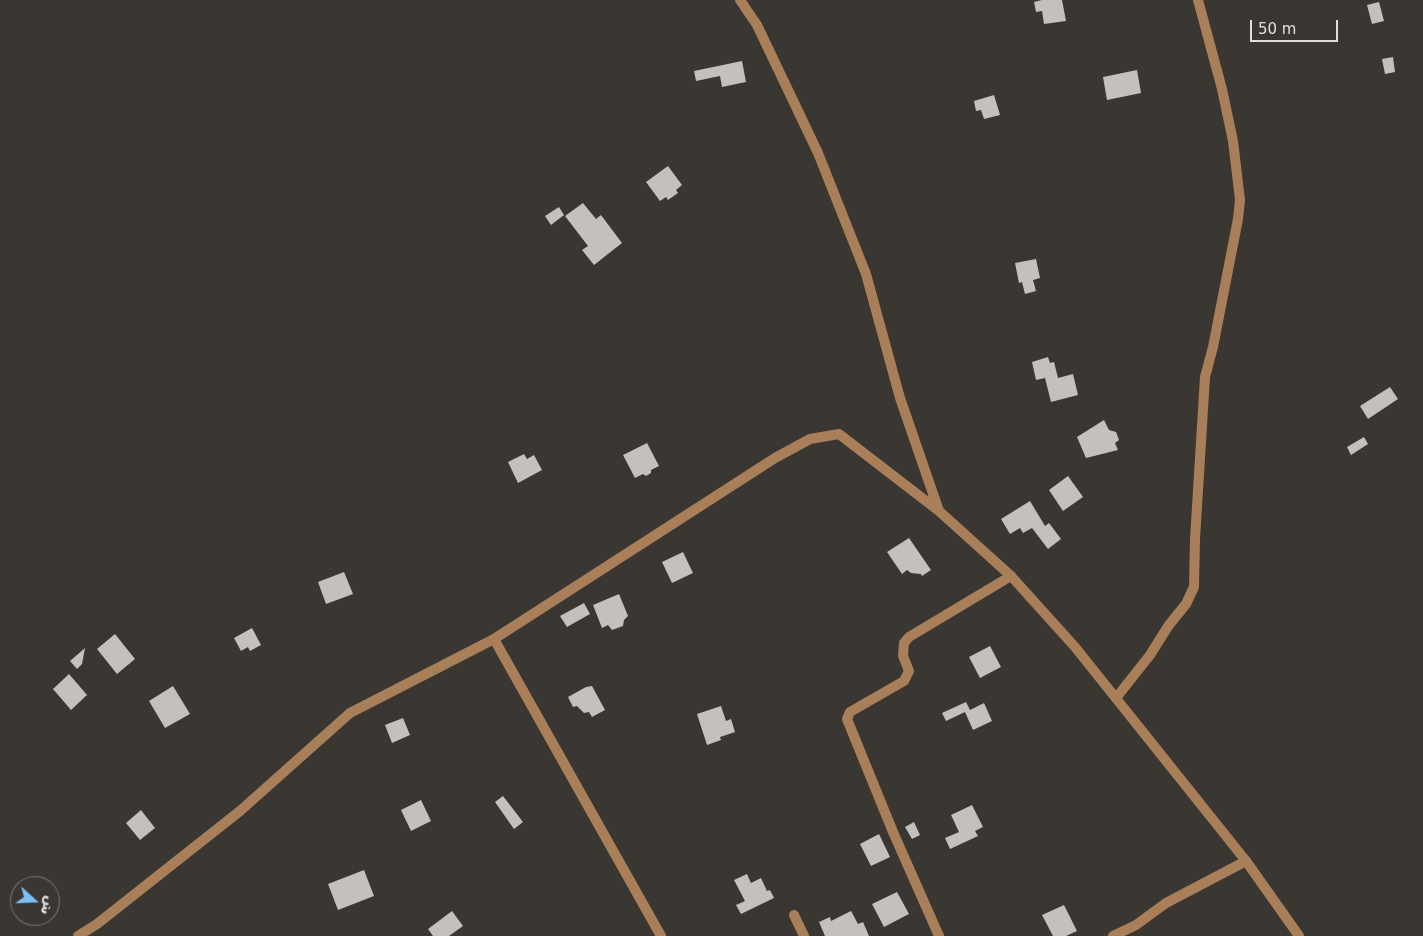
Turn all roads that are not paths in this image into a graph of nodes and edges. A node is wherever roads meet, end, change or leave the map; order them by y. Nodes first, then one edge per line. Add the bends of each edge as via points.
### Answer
1 (740, 0) edge
2 (1198, 0) edge
3 (939, 511) junction
4 (1010, 576) junction
5 (494, 639) junction
6 (1116, 698) junction
7 (1246, 861) junction
8 (794, 916) dead end
9 (78, 936) edge
10 (661, 936) edge
11 (804, 936) edge
12 (939, 936) edge
13 (1113, 936) edge
14 (1299, 936) edge

1 - 3 street via 757,25 818,153 866,274 900,398
2 - 6 street via 1233,141 1240,200 1238,219 1205,377 1194,587 1186,604
3 - 4 street
3 - 5 street via 839,434 810,439 775,458
4 - 6 street
4 - 12 street via 909,637 904,642 903,656 909,671 904,681 850,712 846,719
5 - 9 street via 350,713 240,811
5 - 10 street
6 - 7 street
7 - 13 street via 1166,903 1136,925
7 - 14 street
8 - 11 street

